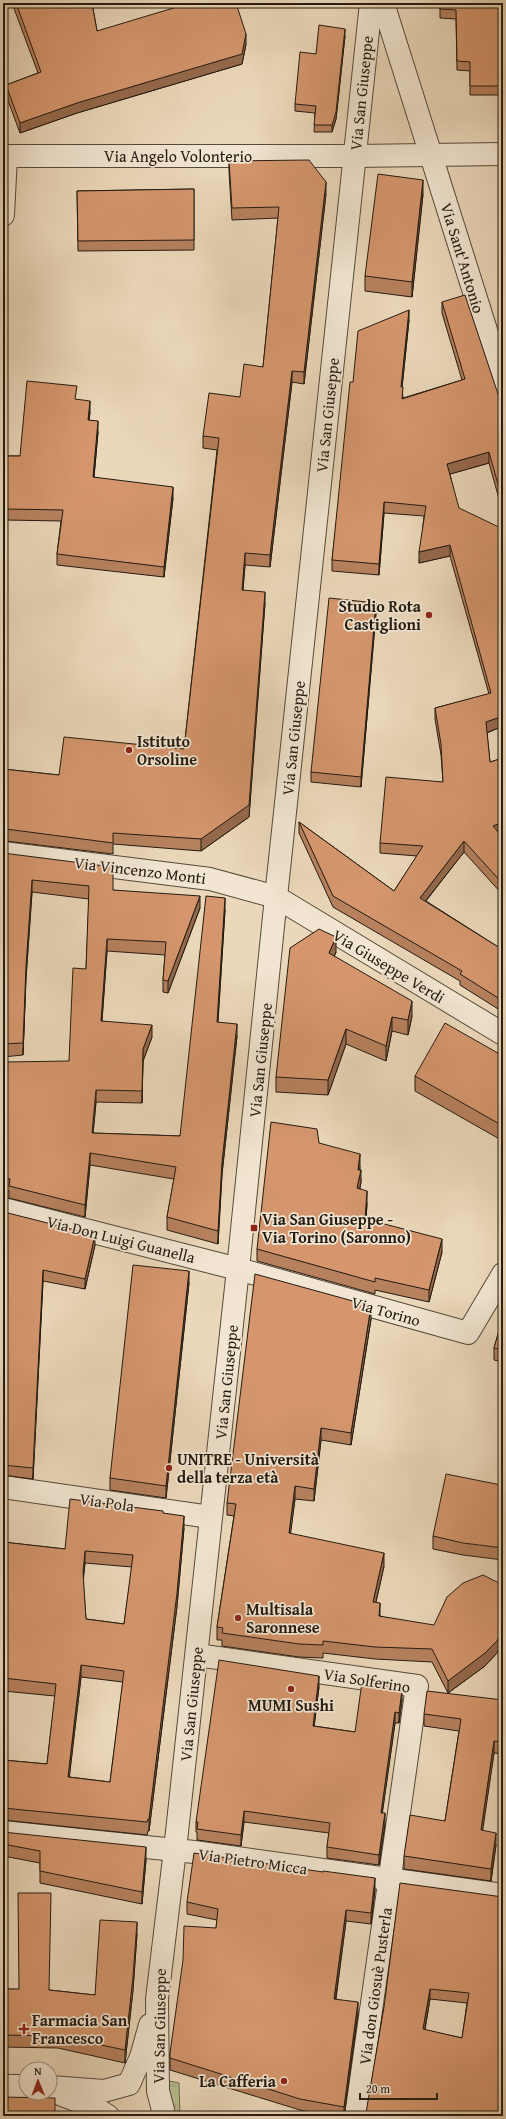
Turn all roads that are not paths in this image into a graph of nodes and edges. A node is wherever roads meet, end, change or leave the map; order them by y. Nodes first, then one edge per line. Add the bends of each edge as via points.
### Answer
1 (371, 3) edge
2 (383, 3) edge
3 (503, 154) edge
4 (431, 155) junction
5 (4, 156) edge
6 (354, 156) junction
7 (3, 216) edge
8 (503, 384) edge
9 (3, 853) edge
10 (276, 898) junction
11 (503, 1034) edge
12 (3, 1209) edge
13 (238, 1269) junction
14 (503, 1274) edge
15 (3, 1487) edge
16 (210, 1517) junction
17 (197, 1655) junction
18 (3, 1832) edge
19 (175, 1850) junction
20 (390, 1880) junction
21 (503, 1895) edge
22 (157, 1999) junction
23 (3, 2086) edge
24 (18, 2086) edge
25 (58, 2089) edge
26 (58, 2092) edge
27 (108, 2116) edge
28 (161, 2116) edge
29 (356, 2116) edge

1 - 6 street, Via San Giuseppe
2 - 4 street, Via Sant'Antonio
3 - 4 street, Via Angelo Volonterio
4 - 6 street, Via Angelo Volonterio
4 - 8 street, Via Sant'Antonio
5 - 6 street, Via Angelo Volonterio
5 - 7 street
6 - 10 street, Via San Giuseppe
9 - 10 street, Via Vincenzo Monti via 210,878
10 - 11 street, Via Giuseppe Verdi
10 - 13 street, Via San Giuseppe
12 - 13 street, Via Don Luigi Guanella
13 - 14 street, Via Torino via 468,1333
13 - 16 street, Via San Giuseppe
15 - 16 street, Via Pola
16 - 17 street, Via San Giuseppe
17 - 19 street, Via San Giuseppe
17 - 20 street, Via Solferino via 417,1686
18 - 19 street, Via Pietro Micca
19 - 20 street, Via Pietro Micca
19 - 22 street, Via San Giuseppe
20 - 21 street, Via Pietro Micca
20 - 29 street, Via don Giosuè Pusterla
22 - 25 street via 141,2056 129,2084 104,2090
22 - 28 street, Via San Giuseppe via 158,2091 163,2110
23 - 24 street
26 - 27 street via 94,2106

